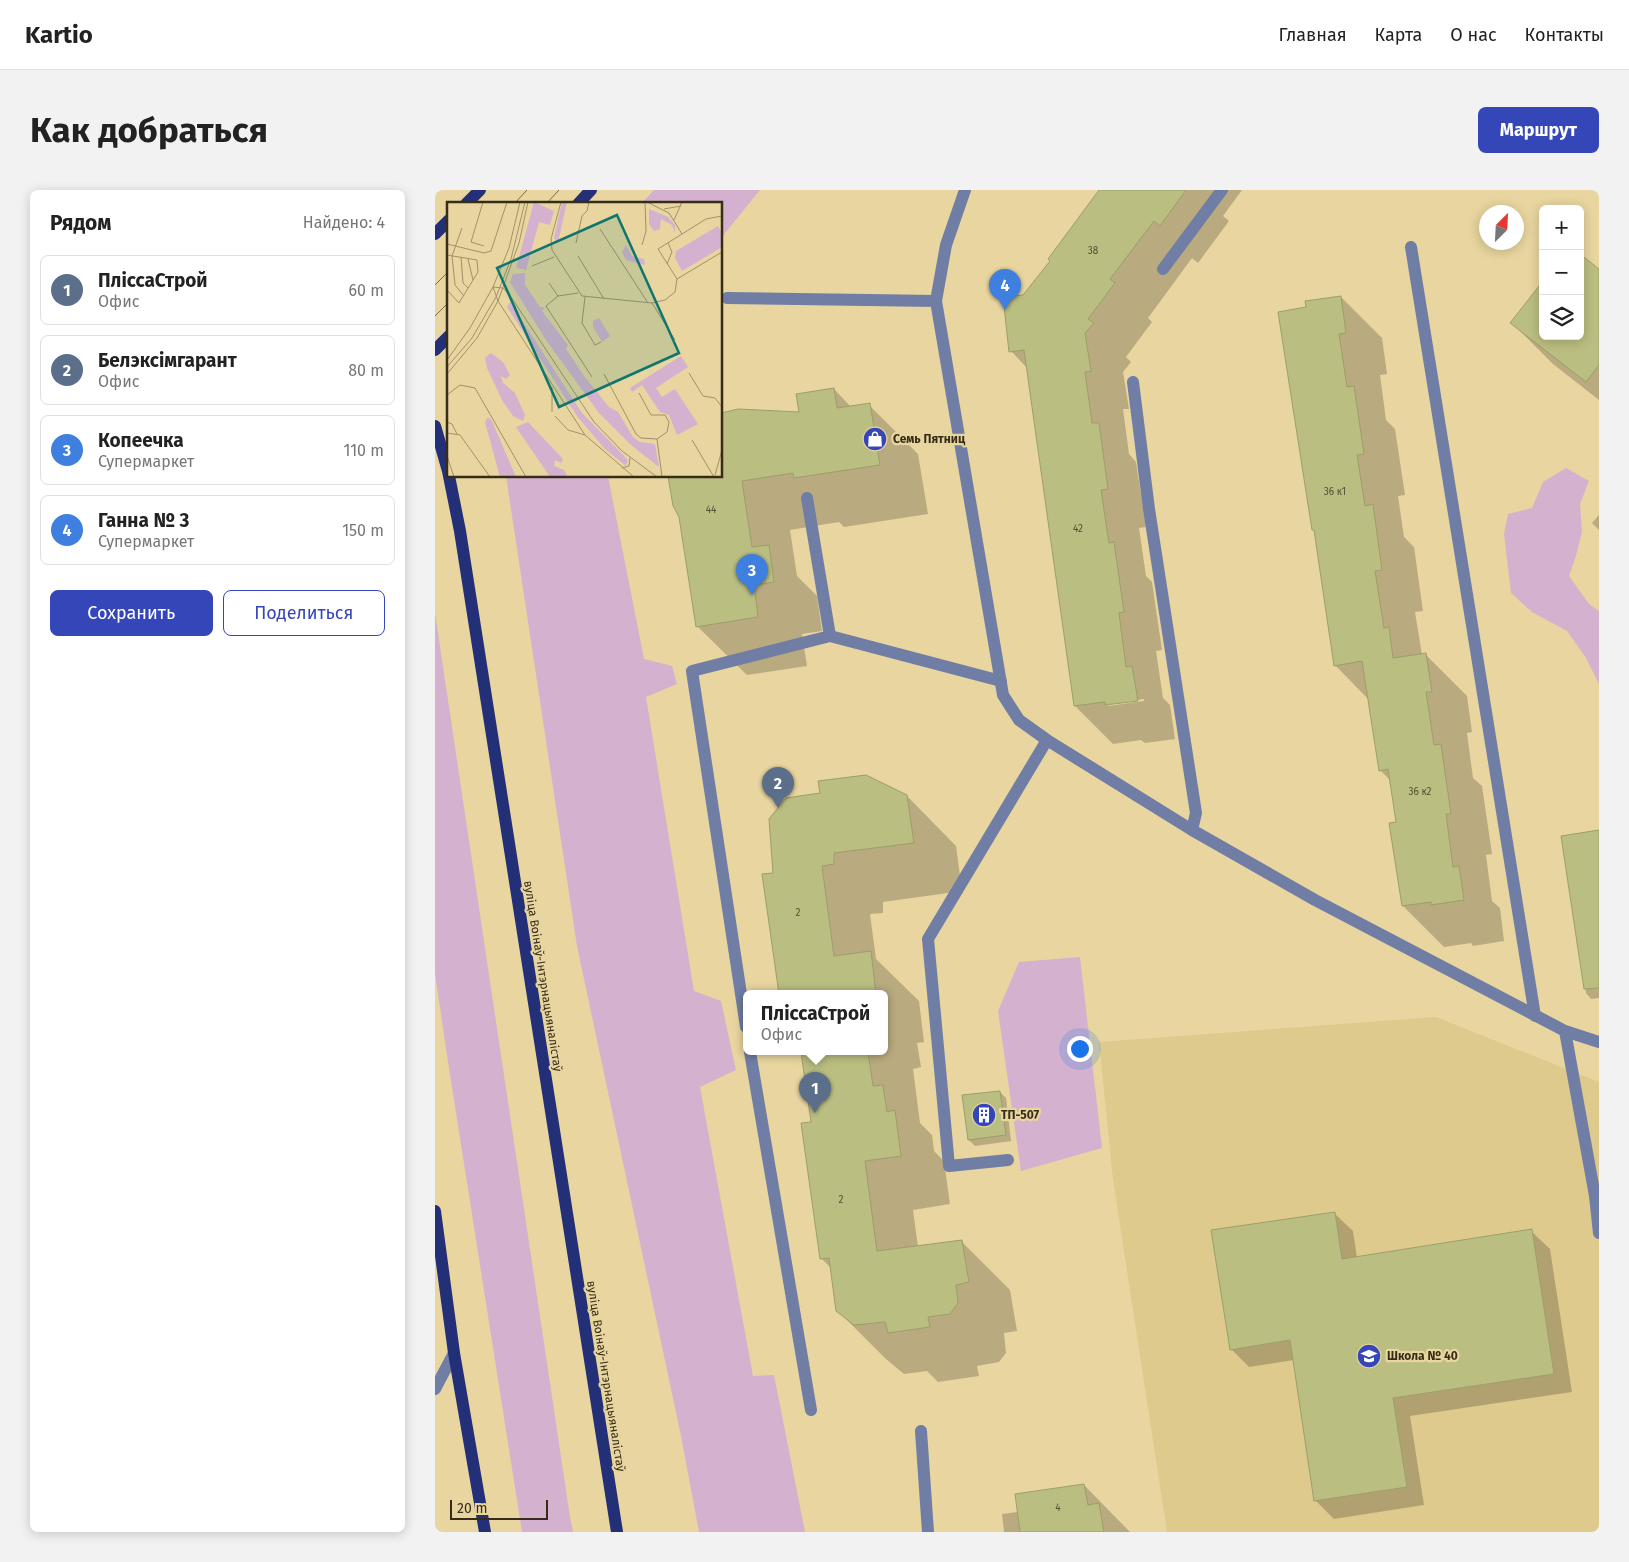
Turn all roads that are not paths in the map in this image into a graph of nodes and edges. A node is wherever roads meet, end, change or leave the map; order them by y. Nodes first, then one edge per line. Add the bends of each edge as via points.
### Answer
1 (479, 190) edge
2 (591, 190) edge
3 (965, 190) edge
4 (1222, 190) edge
5 (468, 202) edge
6 (580, 202) edge
7 (447, 222) edge
8 (435, 234) edge
9 (1411, 247) dead end
10 (1163, 269) dead end
11 (727, 298) dead end
12 (936, 301) junction
13 (447, 338) edge
14 (435, 350) edge
15 (1133, 382) dead end
16 (435, 426) edge
17 (447, 468) edge
18 (449, 478) edge
19 (807, 498) dead end
20 (830, 636) junction
21 (1001, 681) junction
22 (1047, 740) junction
23 (1192, 830) junction
24 (743, 1007) edge
25 (1535, 1016) junction
26 (1565, 1031) junction
27 (1599, 1042) edge
28 (751, 1055) edge
29 (1008, 1160) dead end
30 (435, 1211) edge
31 (1599, 1233) edge
32 (454, 1353) junction
33 (435, 1389) edge
34 (811, 1410) dead end
35 (921, 1431) dead end
36 (485, 1532) edge
37 (617, 1532) edge
38 (928, 1532) edge

1 - 5 main road
2 - 6 main road
3 - 12 lane via 945,245
4 - 10 lane
7 - 8 main road
9 - 25 lane
11 - 12 lane
12 - 21 lane
13 - 14 main road
15 - 23 lane via 1149,509 1196,813
16 - 17 main road, вуліца Воінаў-Інтэрнацыяналістаў
18 - 37 main road, вуліца Воінаў-Інтэрнацыяналістаў
19 - 20 lane
20 - 21 lane
20 - 24 lane via 692,672
21 - 22 lane via 1003,695 1019,720
22 - 23 lane
22 - 29 lane via 928,939 949,1166
23 - 25 lane via 1315,900
25 - 26 lane
26 - 27 lane
26 - 31 lane
28 - 34 lane
30 - 32 main road
32 - 33 lane
32 - 36 main road
35 - 38 lane

